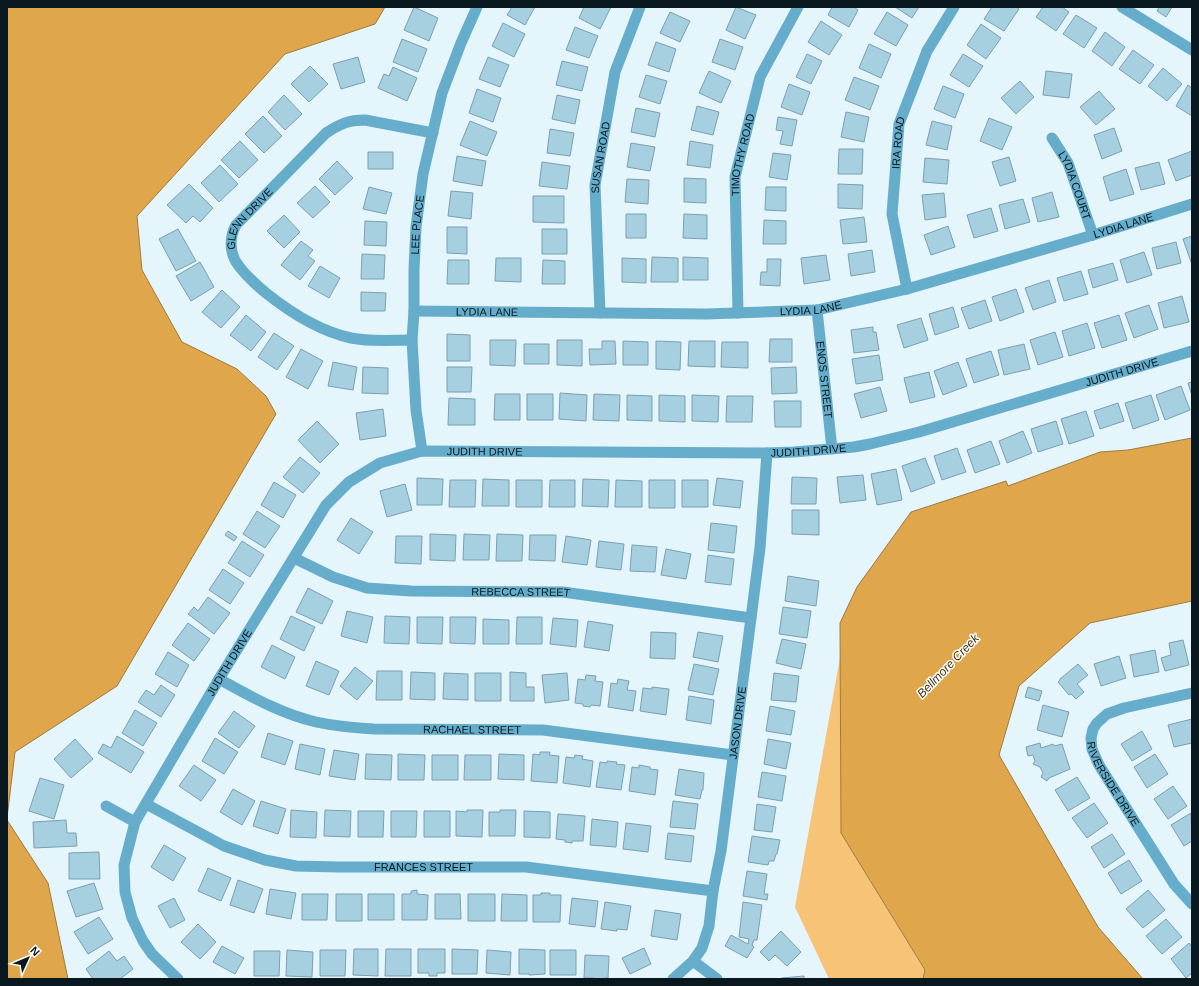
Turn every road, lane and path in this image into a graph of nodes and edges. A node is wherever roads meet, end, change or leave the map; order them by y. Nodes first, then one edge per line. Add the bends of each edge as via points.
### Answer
1 (477, 7) edge
2 (640, 7) edge
3 (798, 7) edge
4 (954, 7) edge
5 (1122, 7) edge
6 (1192, 50) edge
7 (433, 133) junction
8 (1052, 138) dead end
9 (1192, 204) edge
10 (1093, 235) junction
11 (907, 289) junction
12 (818, 310) junction
13 (414, 311) junction
14 (600, 313) junction
15 (738, 313) junction
16 (412, 340) junction
17 (1192, 351) edge
18 (832, 449) junction
19 (422, 451) junction
20 (767, 453) junction
21 (294, 558) junction
22 (751, 618) junction
23 (219, 679) junction
24 (1192, 692) edge
25 (733, 755) junction
26 (146, 804) junction
27 (106, 806) dead end
28 (135, 822) junction
29 (714, 891) junction
30 (1192, 904) edge
31 (694, 962) junction
32 (178, 979) edge
33 (673, 979) edge
34 (717, 979) edge

1 - 7 street, LEE PLACE via 442,94
2 - 14 street, SUSAN ROAD via 615,72 595,186
3 - 15 street, TIMOTHY ROAD via 760,77 735,177
4 - 11 street, IRA ROAD via 927,51 898,124 892,214
5 - 6 street
7 - 13 street, LEE PLACE via 423,174 416,228
7 - 16 street, GLENN DRIVE via 365,120 341,123 326,133 236,225 231,241 236,261 254,283 284,307 312,323 325,330 358,339
8 - 10 street, LYDIA COURT via 1068,163
9 - 10 street, LYDIA LANE
10 - 11 street, LYDIA LANE
11 - 12 street, LYDIA LANE
12 - 15 street, LYDIA LANE
12 - 18 street, ENOS STREET
13 - 14 street, LYDIA LANE
13 - 16 street, LEE PLACE
14 - 15 street, LYDIA LANE
16 - 19 street, LEE PLACE via 416,410
17 - 18 street, JUDITH DRIVE via 919,432 870,444
18 - 20 street, JUDITH DRIVE
19 - 20 street, JUDITH DRIVE
19 - 21 street, JUDITH DRIVE via 380,463 349,482 326,505
20 - 22 street, JASON DRIVE via 760,548
21 - 22 street, REBECCA STREET via 333,577 367,588 411,591 563,592
21 - 23 street, JUDITH DRIVE
22 - 25 street, JASON DRIVE
23 - 25 street, RACHAEL STREET via 284,712 315,722 347,727 543,730
23 - 26 street, JUDITH DRIVE
24 - 30 street, RIVERSIDE DRIVE via 1107,714 1097,723 1091,738 1092,749 1099,765 1174,884
25 - 29 street, JASON DRIVE
26 - 28 street, JUDITH DRIVE
26 - 29 street, FRANCES STREET via 224,846 265,860 296,866 526,867
27 - 28 street
28 - 32 street, JUDITH DRIVE via 124,865 125,892 132,918 152,954
29 - 31 street, JASON DRIVE via 709,926
31 - 33 street, JASON DRIVE
31 - 34 street

